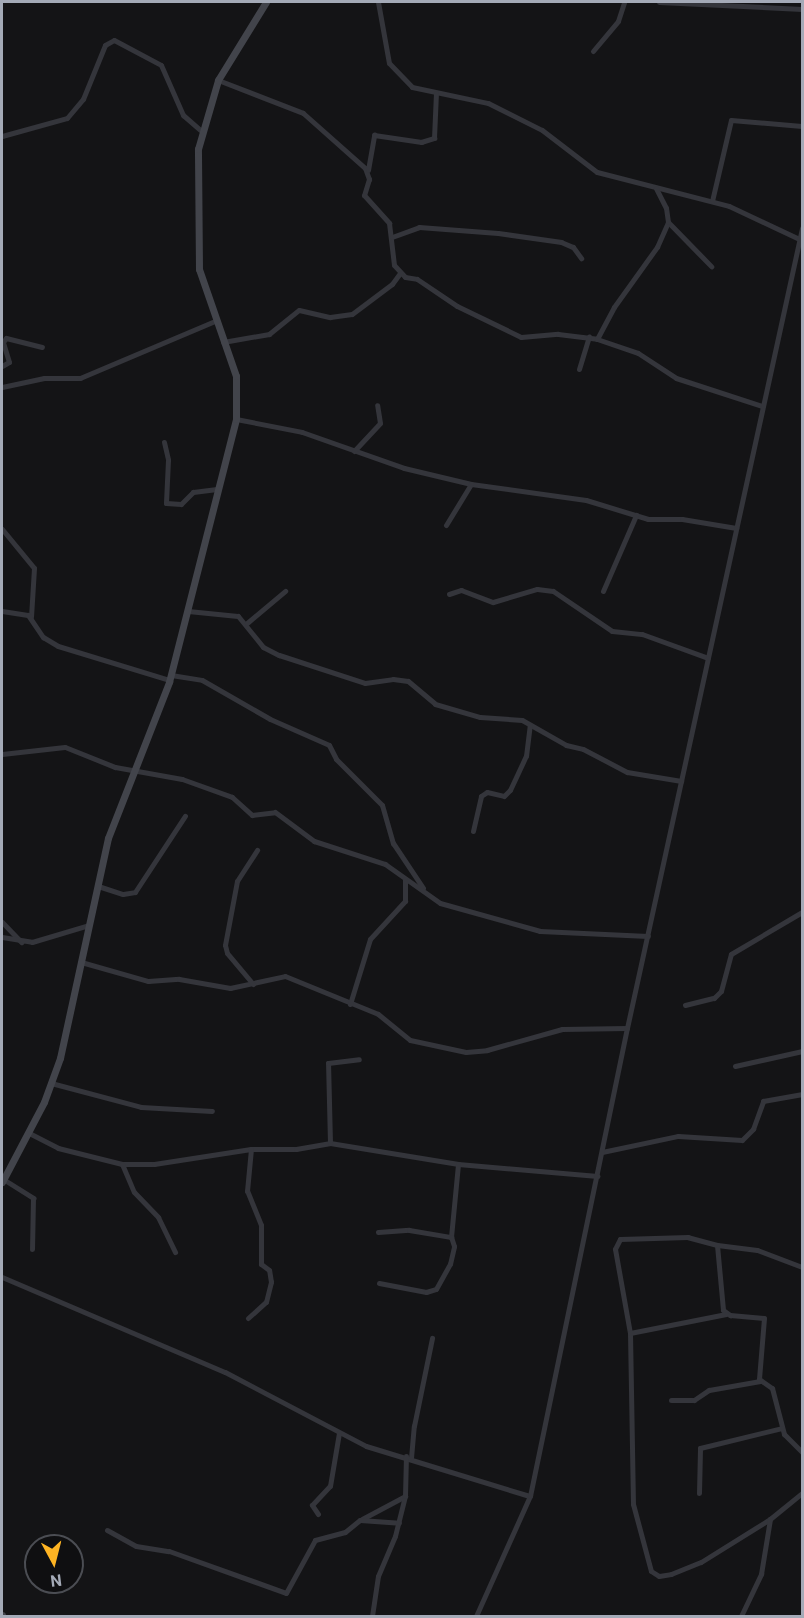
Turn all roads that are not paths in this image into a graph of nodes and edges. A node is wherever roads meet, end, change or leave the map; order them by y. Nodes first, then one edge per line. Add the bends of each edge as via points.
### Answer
1 (266, 2) edge
2 (378, 2) edge
3 (624, 2) edge
4 (659, 2) edge
5 (802, 9) edge
6 (593, 51) dead end
7 (218, 80) junction
8 (436, 93) junction
9 (802, 126) edge
10 (200, 130) junction
11 (2, 136) edge
12 (368, 171) junction
13 (656, 188) junction
14 (712, 201) junction
15 (668, 222) junction
16 (802, 228) edge
17 (392, 237) junction
18 (799, 239) junction
19 (581, 258) dead end
20 (711, 266) dead end
21 (400, 273) junction
22 (215, 321) junction
23 (590, 337) junction
24 (597, 339) junction
25 (223, 342) junction
26 (42, 347) dead end
27 (2, 366) edge
28 (579, 369) dead end
29 (2, 387) edge
30 (377, 405) dead end
31 (762, 406) junction
32 (236, 419) junction
33 (164, 442) dead end
34 (354, 451) junction
35 (471, 484) junction
36 (219, 489) junction
37 (636, 515) junction
38 (446, 525) dead end
39 (736, 528) junction
40 (2, 529) edge
41 (285, 591) dead end
42 (603, 591) dead end
43 (449, 594) dead end
44 (2, 611) edge
45 (188, 611) junction
46 (30, 617) junction
47 (247, 623) junction
48 (708, 658) junction
49 (170, 678) junction
50 (530, 725) junction
51 (2, 754) edge
52 (134, 771) junction
53 (681, 781) junction
54 (184, 816) dead end
55 (472, 831) dead end
56 (257, 850) dead end
57 (405, 879) junction
58 (98, 886) junction
59 (423, 890) junction
60 (802, 912) edge
61 (2, 922) edge
62 (89, 925) junction
63 (648, 936) junction
64 (2, 937) edge
65 (21, 942) junction
66 (81, 962) junction
67 (253, 984) junction
68 (350, 1004) junction
69 (685, 1005) dead end
70 (627, 1028) junction
71 (802, 1051) edge
72 (359, 1059) dead end
73 (735, 1066) dead end
74 (51, 1083) junction
75 (802, 1094) edge
76 (212, 1112) dead end
77 (29, 1133) junction
78 (330, 1143) junction
79 (251, 1149) junction
80 (602, 1152) junction
81 (122, 1164) junction
82 (458, 1164) junction
83 (597, 1176) junction
84 (2, 1181) edge
85 (378, 1232) dead end
86 (451, 1237) junction
87 (717, 1245) junction
88 (32, 1249) dead end
89 (175, 1252) dead end
90 (802, 1267) edge
91 (2, 1277) edge
92 (379, 1283) dead end
93 (726, 1314) junction
94 (248, 1318) dead end
95 (630, 1332) junction
96 (432, 1338) dead end
97 (760, 1381) junction
98 (671, 1400) dead end
99 (782, 1428) junction
100 (339, 1433) junction
101 (802, 1452) edge
102 (409, 1457) junction
103 (699, 1493) dead end
104 (802, 1493) edge
105 (405, 1496) junction
106 (530, 1496) junction
107 (318, 1514) dead end
108 (770, 1519) junction
109 (360, 1520) junction
110 (399, 1523) junction
111 (106, 1530) dead end
112 (372, 1617) edge
113 (476, 1617) edge
114 (741, 1617) edge

1 - 7 main road
2 - 8 street via 392,69 412,87
3 - 6 street via 618,21
4 - 5 street
7 - 10 main road
7 - 12 street via 303,113 339,140
8 - 12 street via 434,138 421,142 374,135
8 - 13 street via 488,103 542,130 597,172
9 - 14 street via 731,120
10 - 11 street via 183,115 161,65 114,40 105,45 83,99 67,118
10 - 22 main road via 198,269
12 - 17 street via 363,195 389,223
13 - 14 street
13 - 15 street
14 - 18 street
15 - 20 street
15 - 24 street via 657,247 614,307
16 - 18 street
17 - 19 street via 419,226 505,234 568,244
17 - 21 street via 394,265
18 - 31 street
21 - 23 street via 520,338 558,334
21 - 25 street via 393,284 352,314 330,317 299,310 269,334
22 - 25 main road
22 - 29 street via 80,378 44,378
23 - 24 street
23 - 28 street
24 - 31 street via 638,352 676,378
25 - 32 main road via 236,376
26 - 27 street via 6,338 3,342 9,362
30 - 34 street via 380,423
31 - 39 street
32 - 34 street via 302,432
32 - 36 main road
33 - 36 street via 168,460 166,503 181,504 193,492
34 - 35 street
35 - 37 street via 586,500
35 - 38 street
36 - 45 main road
37 - 39 street
37 - 42 street
39 - 48 street
40 - 46 street via 34,568
41 - 47 street
43 - 48 street via 461,590 493,602 537,589 553,591 612,631 642,634
44 - 46 street
45 - 47 street via 228,614
45 - 49 main road
46 - 49 street via 49,641
47 - 50 street via 256,640 279,655 365,683 402,680 435,704
48 - 53 street
49 - 52 main road
49 - 59 street via 202,680 270,719 329,745 336,759 382,806 393,843
50 - 53 street via 627,772
50 - 55 street via 526,756 510,790 504,796 487,792 480,796
51 - 52 street via 65,747
52 - 57 street via 192,782 232,797 252,815 275,812 314,841 368,856
52 - 58 main road via 108,838
53 - 63 street
54 - 58 street via 135,892 123,894
56 - 67 street via 237,882 225,945 226,953
57 - 59 street
57 - 68 street via 405,901 370,939
58 - 62 main road
59 - 63 street via 440,903 540,931
60 - 69 street via 731,954 721,991 714,998
61 - 65 street
62 - 65 street
62 - 66 main road
63 - 70 street
64 - 65 street
66 - 67 street via 148,981 180,978 230,988
66 - 74 main road
67 - 68 street via 285,976
68 - 70 street via 378,1014 410,1040 466,1052 562,1029
70 - 80 street
71 - 73 street
72 - 78 street via 328,1063
74 - 76 street via 141,1107
74 - 77 main road
75 - 80 street via 763,1101 753,1129 742,1140 678,1136
77 - 81 street via 58,1148
77 - 84 main road
78 - 79 street via 296,1149
78 - 82 street
79 - 81 street via 154,1164
79 - 94 street via 247,1191 261,1229 261,1264 269,1270 271,1282 266,1302
80 - 83 street
81 - 89 street via 130,1186 158,1217
82 - 83 street
82 - 86 street
83 - 106 street
84 - 88 street via 33,1198
85 - 86 street via 409,1230
86 - 92 street via 454,1250 436,1289 426,1292
87 - 90 street via 757,1250
87 - 93 street
87 - 95 street via 671,1236 616,1242
91 - 100 street via 225,1372
93 - 95 street
93 - 97 street via 764,1318
95 - 108 street via 633,1504 651,1571 659,1576 689,1568
96 - 102 street
97 - 98 street via 709,1390 694,1400
97 - 99 street via 772,1388
99 - 101 street
99 - 103 street via 700,1448
100 - 102 street
100 - 107 street via 330,1486 312,1505
102 - 105 street
102 - 106 street
104 - 108 street
105 - 109 street
105 - 110 street
106 - 113 street
108 - 114 street via 761,1574
109 - 110 street
109 - 111 street via 345,1532 315,1540 286,1593 169,1551 128,1544
110 - 112 street via 378,1576

